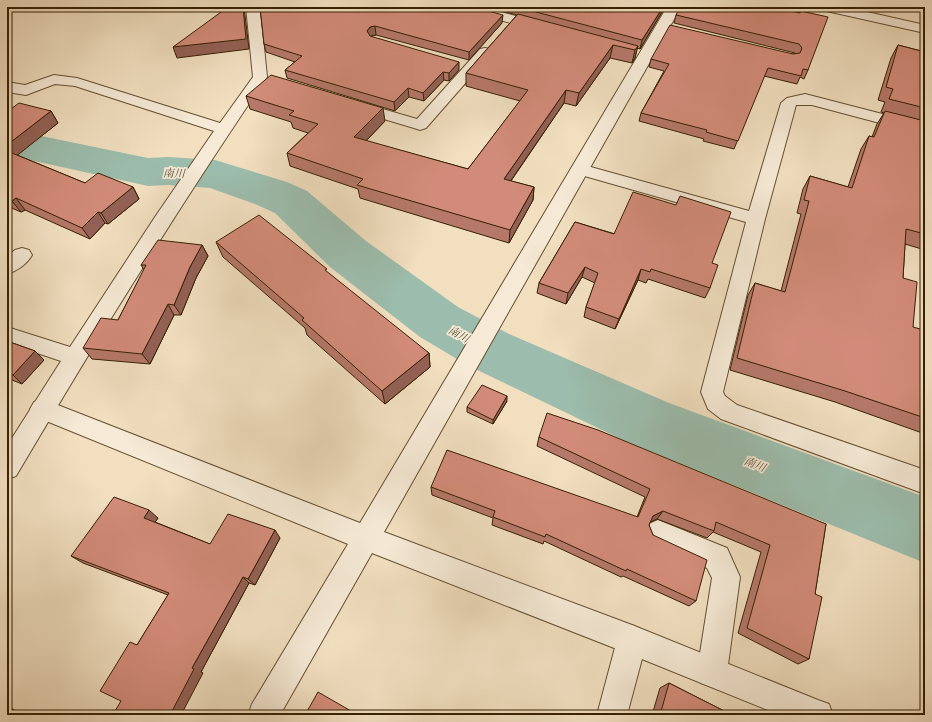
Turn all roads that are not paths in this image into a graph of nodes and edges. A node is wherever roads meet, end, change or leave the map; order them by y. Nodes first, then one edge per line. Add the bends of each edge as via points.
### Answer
1 (253, 7) edge
2 (466, 7) edge
3 (674, 7) edge
4 (827, 7) edge
5 (870, 7) edge
6 (925, 19) edge
7 (514, 20) junction
8 (925, 29) edge
9 (504, 32) edge
10 (558, 32) edge
11 (493, 43) edge
12 (457, 63) edge
13 (472, 67) junction
14 (260, 77) junction
15 (275, 82) edge
16 (7, 87) edge
17 (343, 102) edge
18 (925, 130) edge
19 (219, 135) junction
20 (580, 168) junction
21 (756, 219) junction
22 (22, 255) dead end
23 (7, 267) edge
24 (7, 335) edge
25 (75, 357) junction
26 (42, 409) junction
27 (7, 468) edge
28 (925, 482) edge
29 (658, 533) dead end
30 (366, 538) junction
31 (632, 640) junction
32 (712, 672) junction
33 (264, 715) edge
34 (612, 715) edge
35 (818, 715) edge

1 - 14 street
2 - 7 street
3 - 20 street via 671,28 638,54
4 - 8 street
5 - 6 street
7 - 9 street
7 - 10 street
11 - 13 street
12 - 13 street
13 - 17 street via 420,125
14 - 15 street
14 - 19 street
16 - 19 street via 26,90 50,80 77,82
18 - 21 street via 813,100 792,101
19 - 25 street
20 - 21 street
20 - 30 street
21 - 28 street via 712,392 716,402 729,412
22 - 23 street
24 - 25 street
25 - 26 street
26 - 27 street
26 - 30 street
29 - 32 street via 717,558 726,577
30 - 31 street
30 - 33 street
31 - 32 street
31 - 34 street
32 - 35 street

